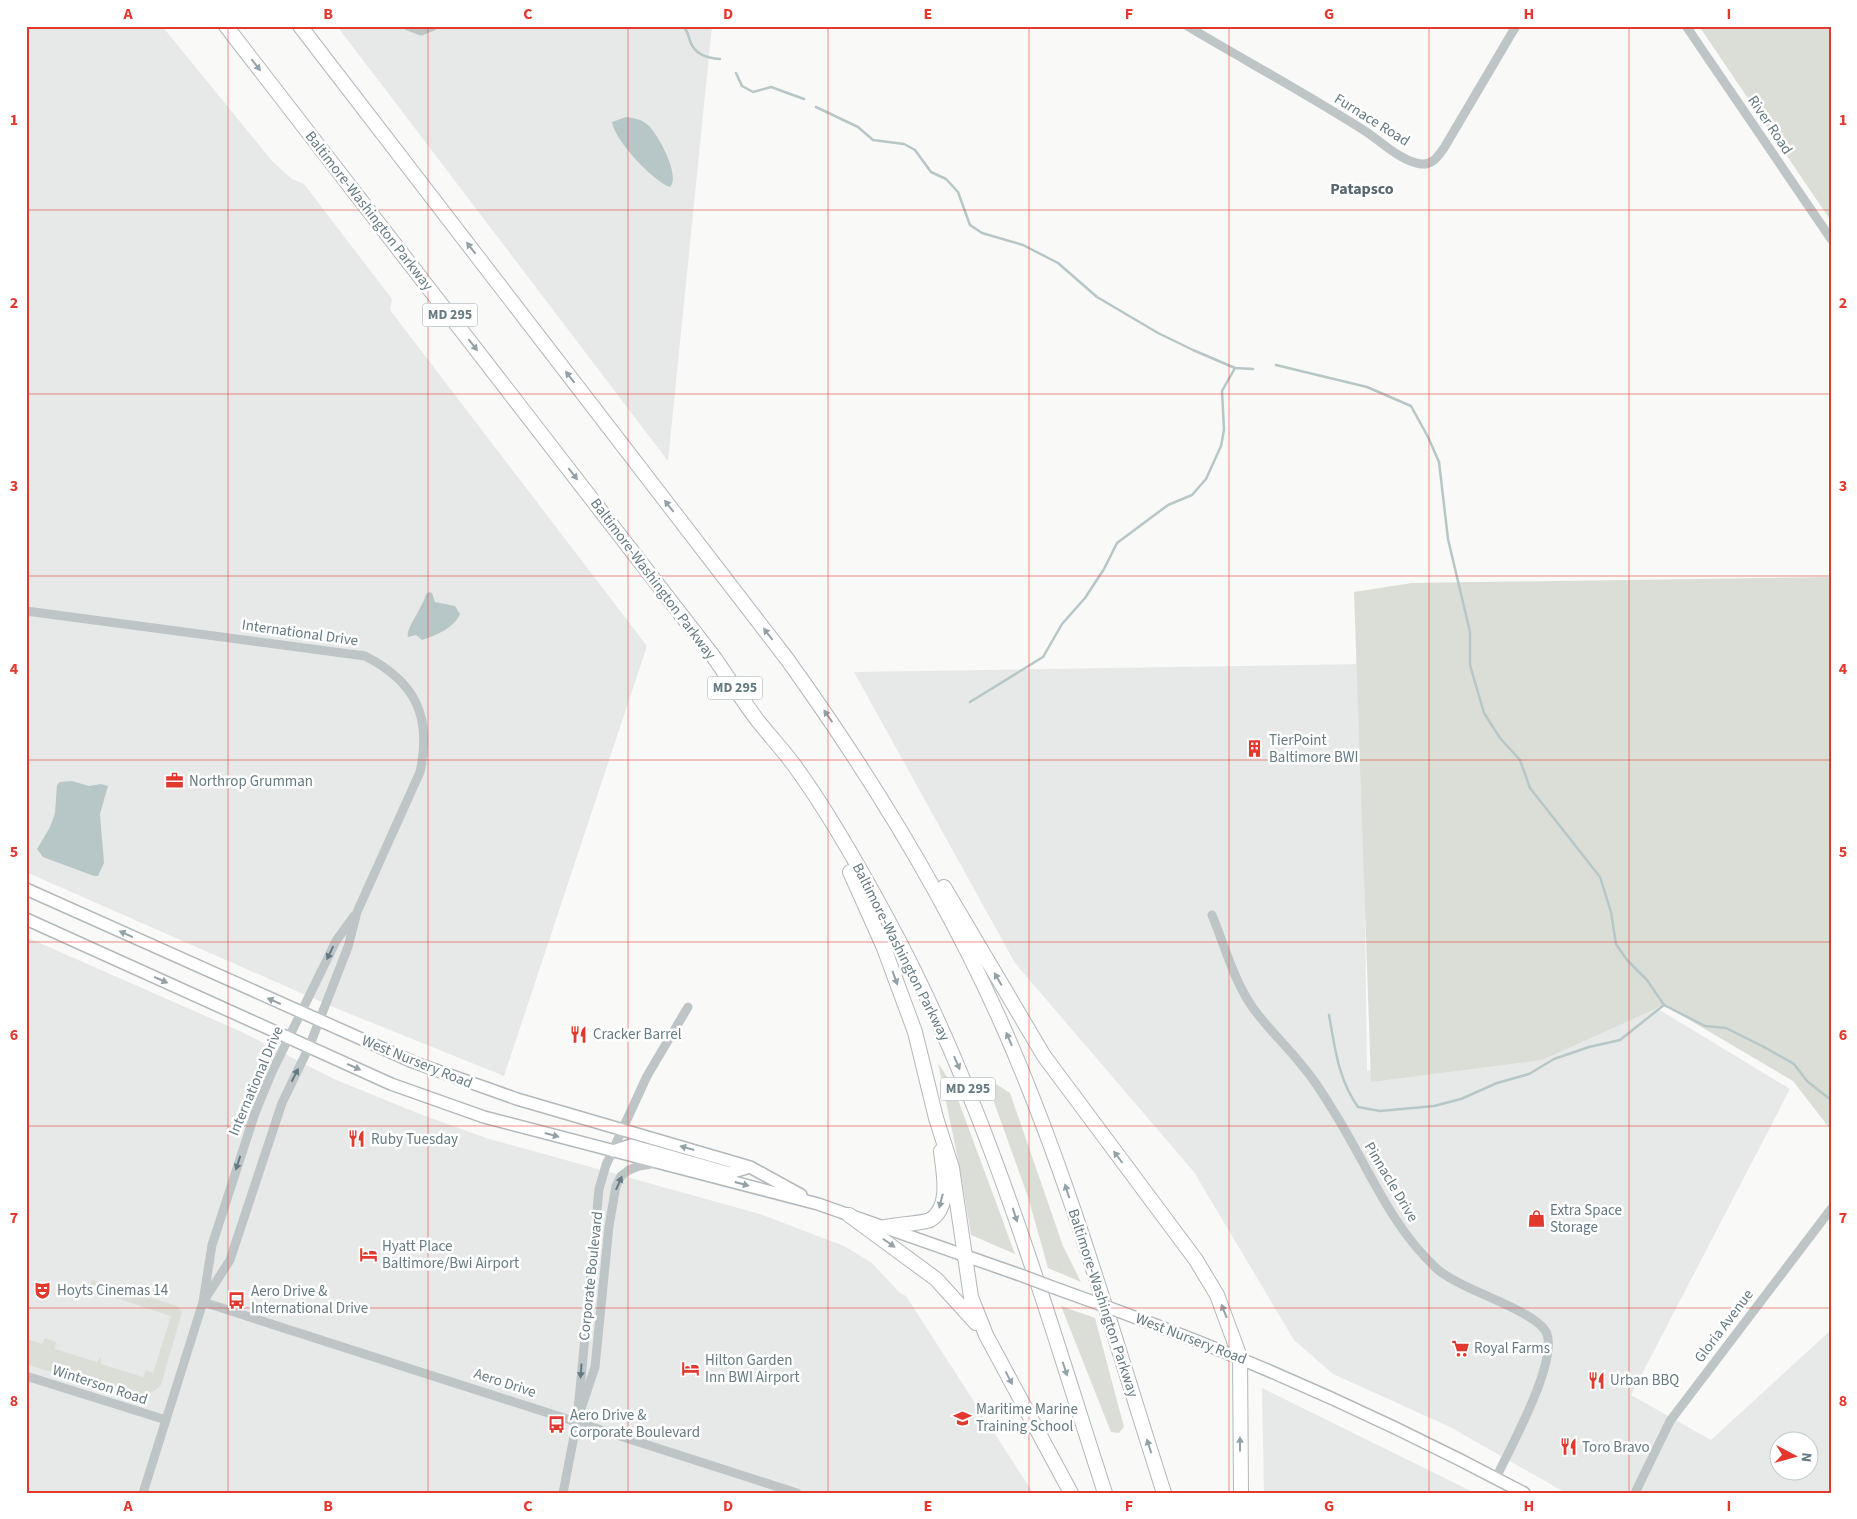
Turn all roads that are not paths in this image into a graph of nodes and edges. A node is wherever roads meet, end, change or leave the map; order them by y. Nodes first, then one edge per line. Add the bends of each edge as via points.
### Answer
1 (226, 26) edge
2 (290, 26) edge
3 (300, 26) edge
4 (408, 26) edge
5 (433, 26) edge
6 (1187, 26) edge
7 (1516, 26) edge
8 (1686, 26) edge
9 (367, 113) junction
10 (1831, 239) edge
11 (26, 611) edge
12 (757, 720) junction
13 (856, 756) junction
14 (26, 889) edge
15 (357, 912) junction
16 (1212, 914) dead end
17 (26, 919) edge
18 (688, 1007) dead end
19 (300, 1013) junction
20 (319, 1021) junction
21 (289, 1037) junction
22 (309, 1047) junction
23 (936, 1118) junction
24 (623, 1130) junction
25 (613, 1151) junction
26 (661, 1163) junction
27 (750, 1167) junction
28 (818, 1204) junction
29 (1831, 1209) edge
30 (849, 1215) junction
31 (884, 1227) junction
32 (965, 1256) junction
33 (203, 1302) junction
34 (986, 1335) junction
35 (1240, 1357) junction
36 (26, 1376) edge
37 (166, 1420) junction
38 (577, 1421) junction
39 (1496, 1478) junction
40 (143, 1493) edge
41 (563, 1493) edge
42 (798, 1493) edge
43 (1071, 1493) edge
44 (1104, 1493) edge
45 (1164, 1493) edge
46 (1241, 1493) edge
47 (1524, 1493) edge
48 (1635, 1493) edge

1 -> 12 highway, Baltimore-Washington Parkway / MD 295 via 713,656
2 - 9 highway via 333,81
3 - 9 highway, Baltimore-Washington Parkway
4 - 5 street via 421,31
6 - 7 street, Furnace Road via 1365,131 1399,155 1424,164 1431,163 1444,148
8 - 10 street, River Road
13 -> 9 highway, Baltimore-Washington Parkway via 788,659
11 - 15 street, International Drive via 345,652 365,656 398,676 421,712 425,749 420,772
12 -> 23 highway via 840,852 861,892 915,1032
12 -> 44 highway, Baltimore-Washington Parkway / MD 295 via 794,765 847,849 888,921 947,1040 1006,1190
35 -> 13 highway via 1210,1281 1044,1056 904,819
45 -> 13 highway, Baltimore-Washington Parkway via 1064,1182 1026,1082 976,967 939,896
19 -> 14 main road, West Nursery Road
15 -> 19 street, International Drive via 336,941
15 - 20 street, International Drive via 348,947
16 - 39 street, Pinnacle Drive via 1250,1005 1315,1082 1396,1222 1436,1268 1457,1283 1535,1318 1547,1334 1549,1348 1543,1372
17 -> 21 main road, West Nursery Road
18 - 24 street, Corporate Boulevard via 647,1076
19 - 20 main road, West Nursery Road
19 - 21 street, International Drive
20 - 22 street, International Drive
20 - 24 main road, West Nursery Road via 458,1079
21 - 22 main road, West Nursery Road
21 -> 33 street, International Drive via 255,1113 240,1157 212,1244
22 -> 25 main road, West Nursery Road via 484,1118
33 -> 22 street, International Drive via 230,1260 282,1103
23 -> 31 highway via 945,1186 939,1212 929,1220
23 - 32 highway via 952,1168
24 - 25 street, Corporate Boulevard
27 -> 24 main road, West Nursery Road
25 - 26 main road, West Nursery Road
25 - 27 main road via 631,1145 730,1173
25 -> 38 street, Corporate Boulevard via 599,1189 594,1226
26 -> 28 main road, West Nursery Road
38 -> 26 street, Corporate Boulevard via 595,1367 616,1186 628,1170
27 - 28 main road, West Nursery Road
28 - 30 main road, West Nursery Road
29 - 48 street, Gloria Avenue via 1670,1421
30 - 31 main road, West Nursery Road
30 -> 34 highway via 936,1279
31 - 32 main road, West Nursery Road
32 - 34 highway via 971,1297
32 - 35 main road, West Nursery Road, bridge
33 - 37 street, International Drive
33 - 38 street, Aero Drive
34 -> 43 highway
35 - 39 main road, West Nursery Road via 1348,1404
46 -> 35 highway
36 - 37 street, Winterson Road
37 - 40 street, International Drive
38 - 41 street, Corporate Boulevard
38 - 42 street, Aero Drive
39 - 47 main road, West Nursery Road

